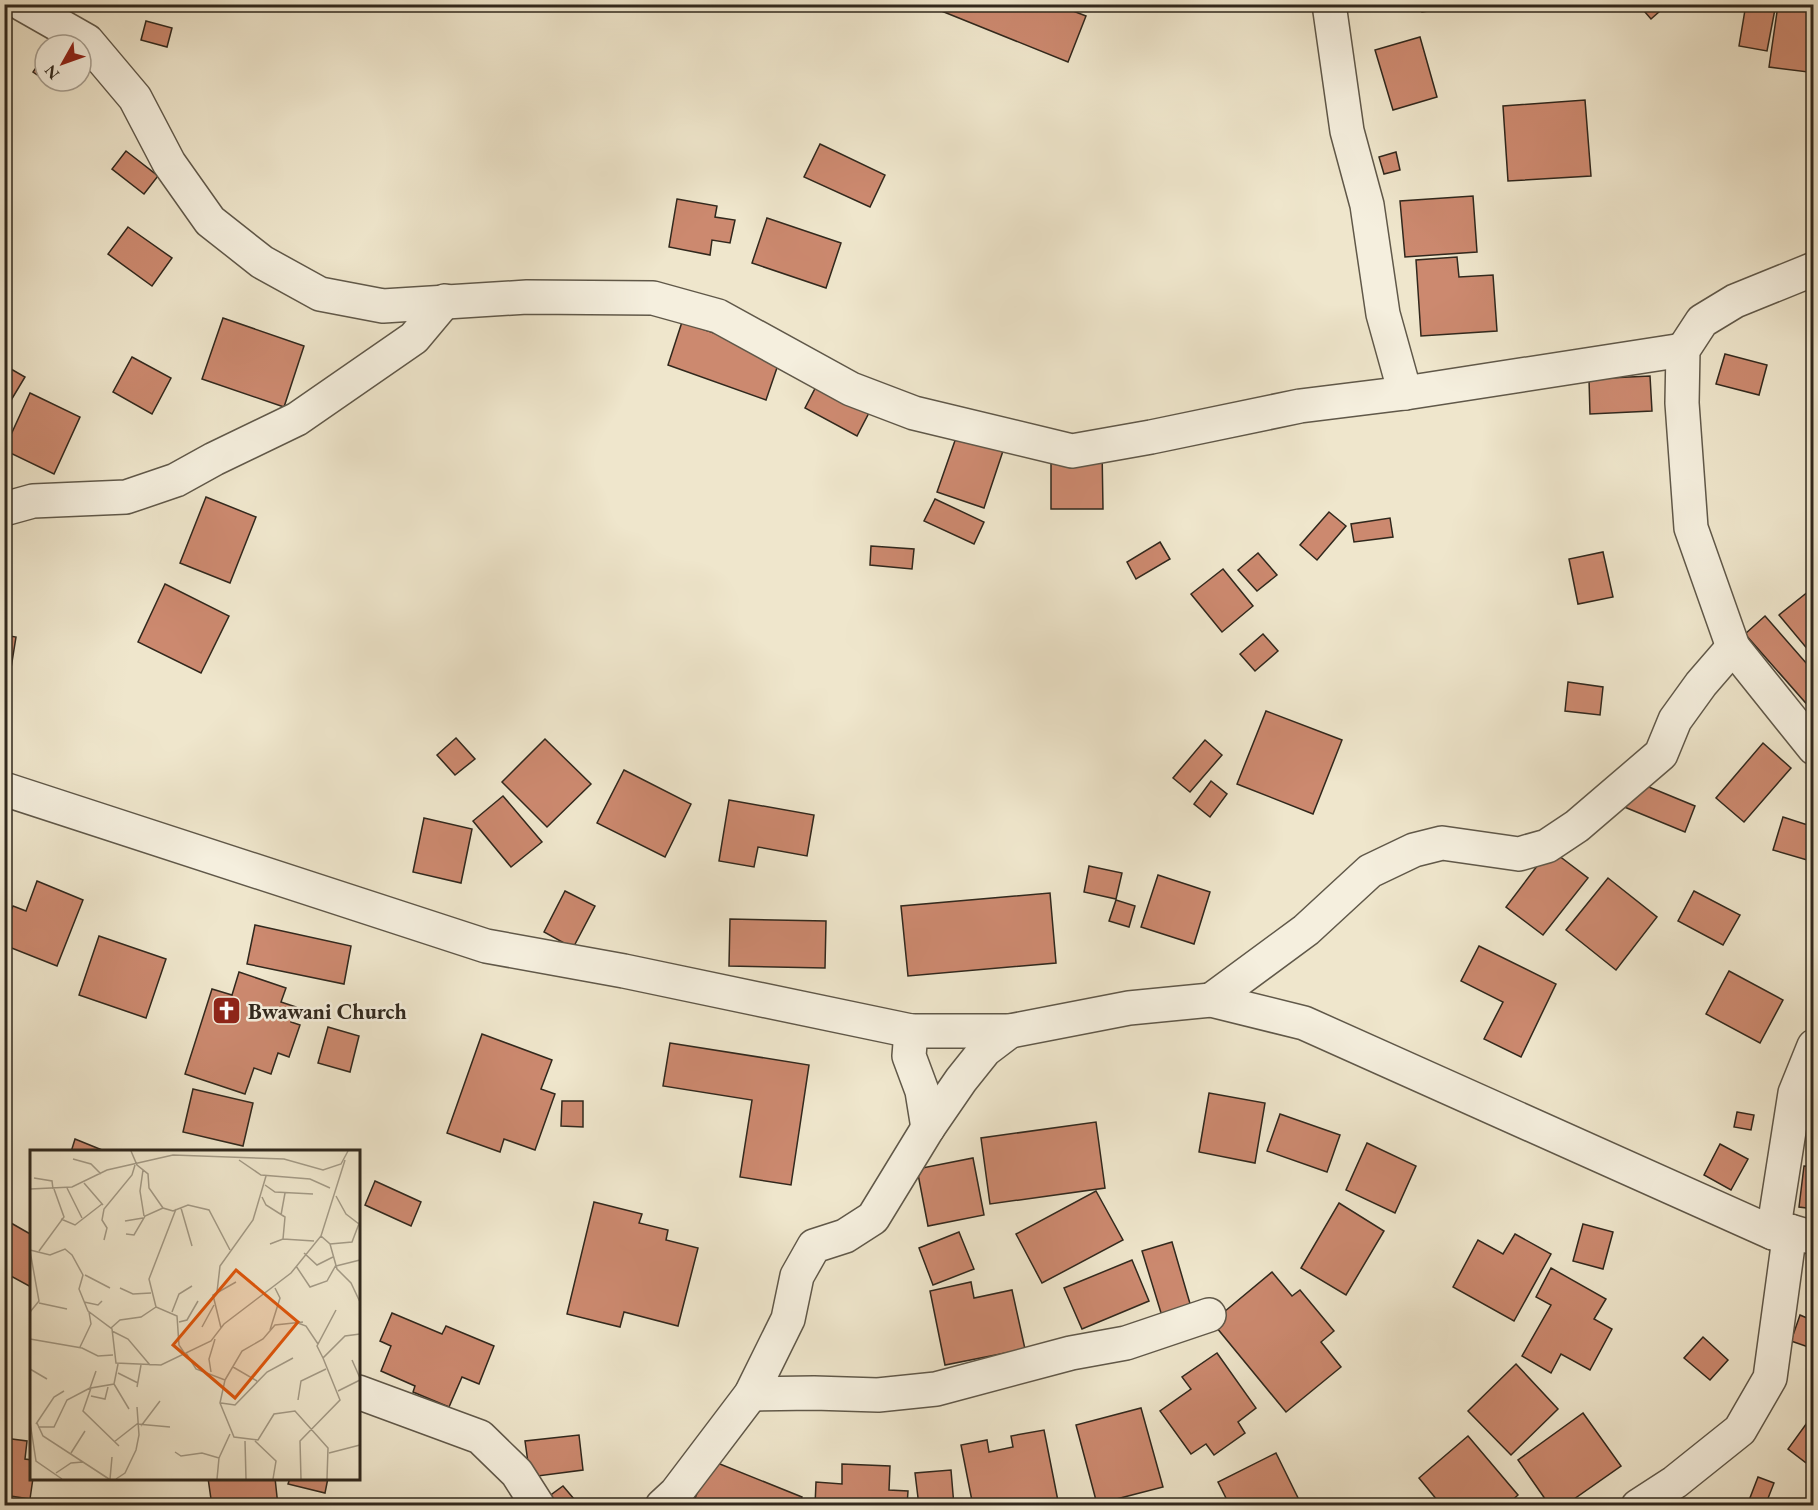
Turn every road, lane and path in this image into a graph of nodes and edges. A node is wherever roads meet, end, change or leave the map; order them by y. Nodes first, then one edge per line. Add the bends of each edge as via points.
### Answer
1 (22, 4) edge
2 (1329, 4) edge
3 (1814, 269) edge
4 (445, 301) junction
5 (1683, 350) junction
6 (1405, 393) junction
7 (4, 509) edge
8 (1733, 647) junction
9 (1814, 748) edge
10 (4, 789) edge
11 (1211, 1000) junction
12 (911, 1031) junction
13 (1010, 1031) junction
14 (1814, 1046) edge
15 (928, 1128) junction
16 (1792, 1234) edge
17 (1209, 1315) dead end
18 (360, 1393) edge
19 (751, 1394) junction
20 (538, 1506) edge
21 (662, 1506) edge
22 (1638, 1506) edge

1 - 4 street via 87,41 135,98 169,163 210,221 261,262 320,294 383,306
2 - 6 street via 1347,131 1366,205 1383,314
3 - 5 street via 1735,301 1702,321
4 - 6 street via 653,298 718,315 851,389 914,413 1072,451 1300,406
4 - 7 street via 414,338 297,419 176,480 126,497 33,501
5 - 6 street
5 - 8 street via 1682,403 1691,528
8 - 9 street
8 - 11 street via 1675,720 1661,754 1567,833 1547,846 1519,854 1442,843 1414,850 1370,871 1306,930
10 - 12 street via 486,946
11 - 13 street via 1130,1008
11 - 16 street via 1304,1023
12 - 13 street
12 - 15 street via 909,1056 922,1091
13 - 15 street via 986,1050
14 - 16 street via 1795,1093
15 - 19 street via 873,1218 845,1236 814,1246 797,1276 788,1319
16 - 22 street via 1770,1378 1740,1430 1676,1482
17 - 19 street via 1126,1343 1071,1353 936,1389 878,1395
18 - 20 street via 480,1437 517,1473
19 - 21 street

